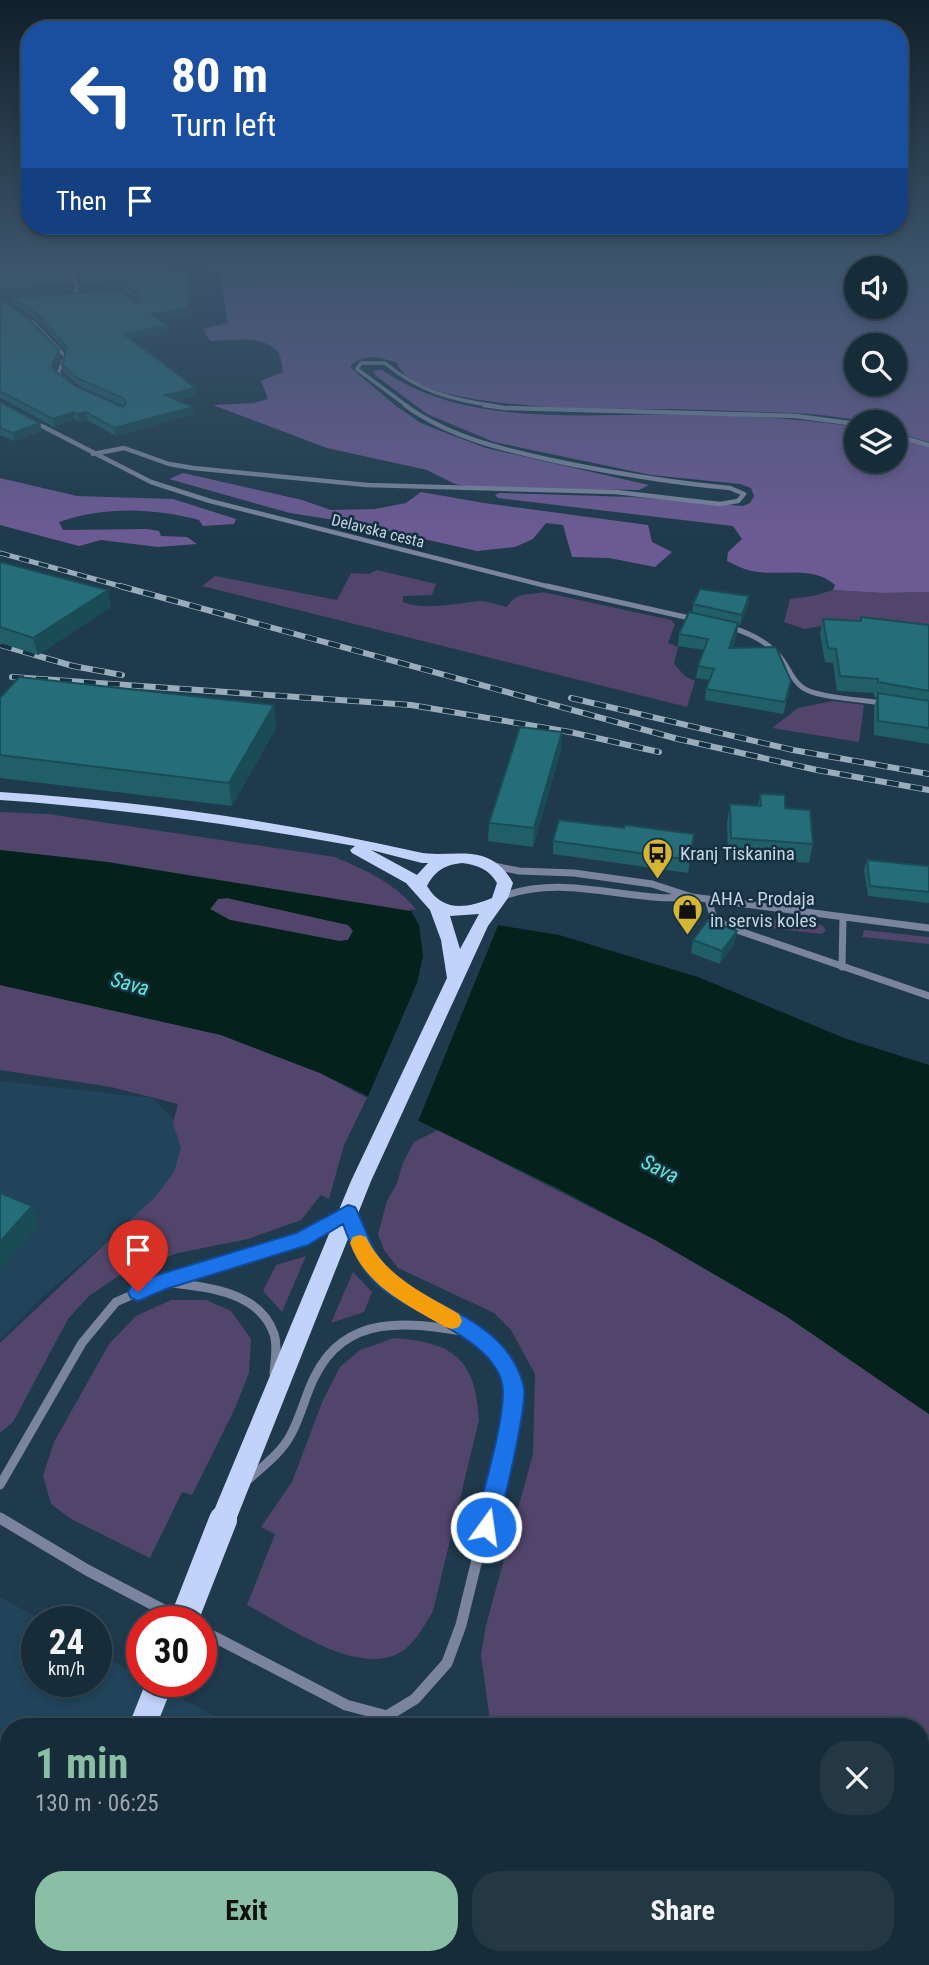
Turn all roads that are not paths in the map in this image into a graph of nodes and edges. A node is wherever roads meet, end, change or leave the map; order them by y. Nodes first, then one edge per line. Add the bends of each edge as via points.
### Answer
1 (64, 355) edge
2 (68, 382) edge
3 (30, 420) edge
4 (844, 422) edge
5 (907, 439) edge
6 (929, 445) edge
7 (93, 454) junction
8 (702, 621) edge
9 (727, 627) edge
10 (888, 704) edge
11 (0, 796) edge
12 (329, 838) junction
13 (447, 860) junction
14 (489, 864) junction
15 (420, 885) junction
16 (501, 894) junction
17 (692, 897) junction
18 (708, 899) junction
19 (436, 906) junction
20 (843, 917) junction
21 (929, 928) edge
22 (842, 967) junction
23 (454, 983) junction
24 (929, 996) edge
25 (348, 1212) junction
26 (161, 1282) junction
27 (475, 1334) junction
28 (275, 1398) junction
29 (0, 1485) edge
30 (236, 1493) junction
31 (0, 1518) edge
32 (155, 1606) edge
33 (191, 1606) edge
34 (217, 1638) edge
35 (154, 1697) edge
36 (146, 1718) edge

1 - 2 street via 58,374
3 - 7 street, Delavska cesta
4 - 7 street via 796,416 505,408 428,391 384,363 373,361 361,363 357,369 424,419 464,436 508,451 744,494 738,501 720,504 616,492 367,485 193,468 124,448
5 - 6 street
7 - 8 street, Delavska cesta via 151,482 247,512
9 - 10 street via 766,642 792,678 808,691
11 - 12 main road via 196,817
12 - 13 main road
12 - 15 main road via 384,862
13 - 14 main road
13 - 15 main road via 428,870
14 - 16 main road via 497,870
14 - 17 street via 652,884
15 - 19 main road
16 - 17 street via 530,886 557,886 659,900
16 - 19 main road via 487,907 461,912
16 - 23 main road via 480,925
17 - 18 street
18 - 20 street
18 - 22 street via 712,915 728,927
19 - 23 main road via 452,944
20 - 21 street
20 - 22 street
22 - 24 street
23 - 25 main road
25 - 26 street via 302,1239
25 - 27 street via 363,1253 391,1285
25 - 28 main road
26 - 28 street via 245,1299 262,1315 274,1335
26 - 29 street via 116,1302 82,1343
27 - 30 street via 421,1324 372,1325 339,1343 317,1370 289,1438
27 - 34 street via 502,1359 514,1390 461,1625 447,1663 415,1699 387,1716 346,1705
28 - 30 main road
30 - 33 main road, bridge
31 - 32 street
35 - 36 main road

